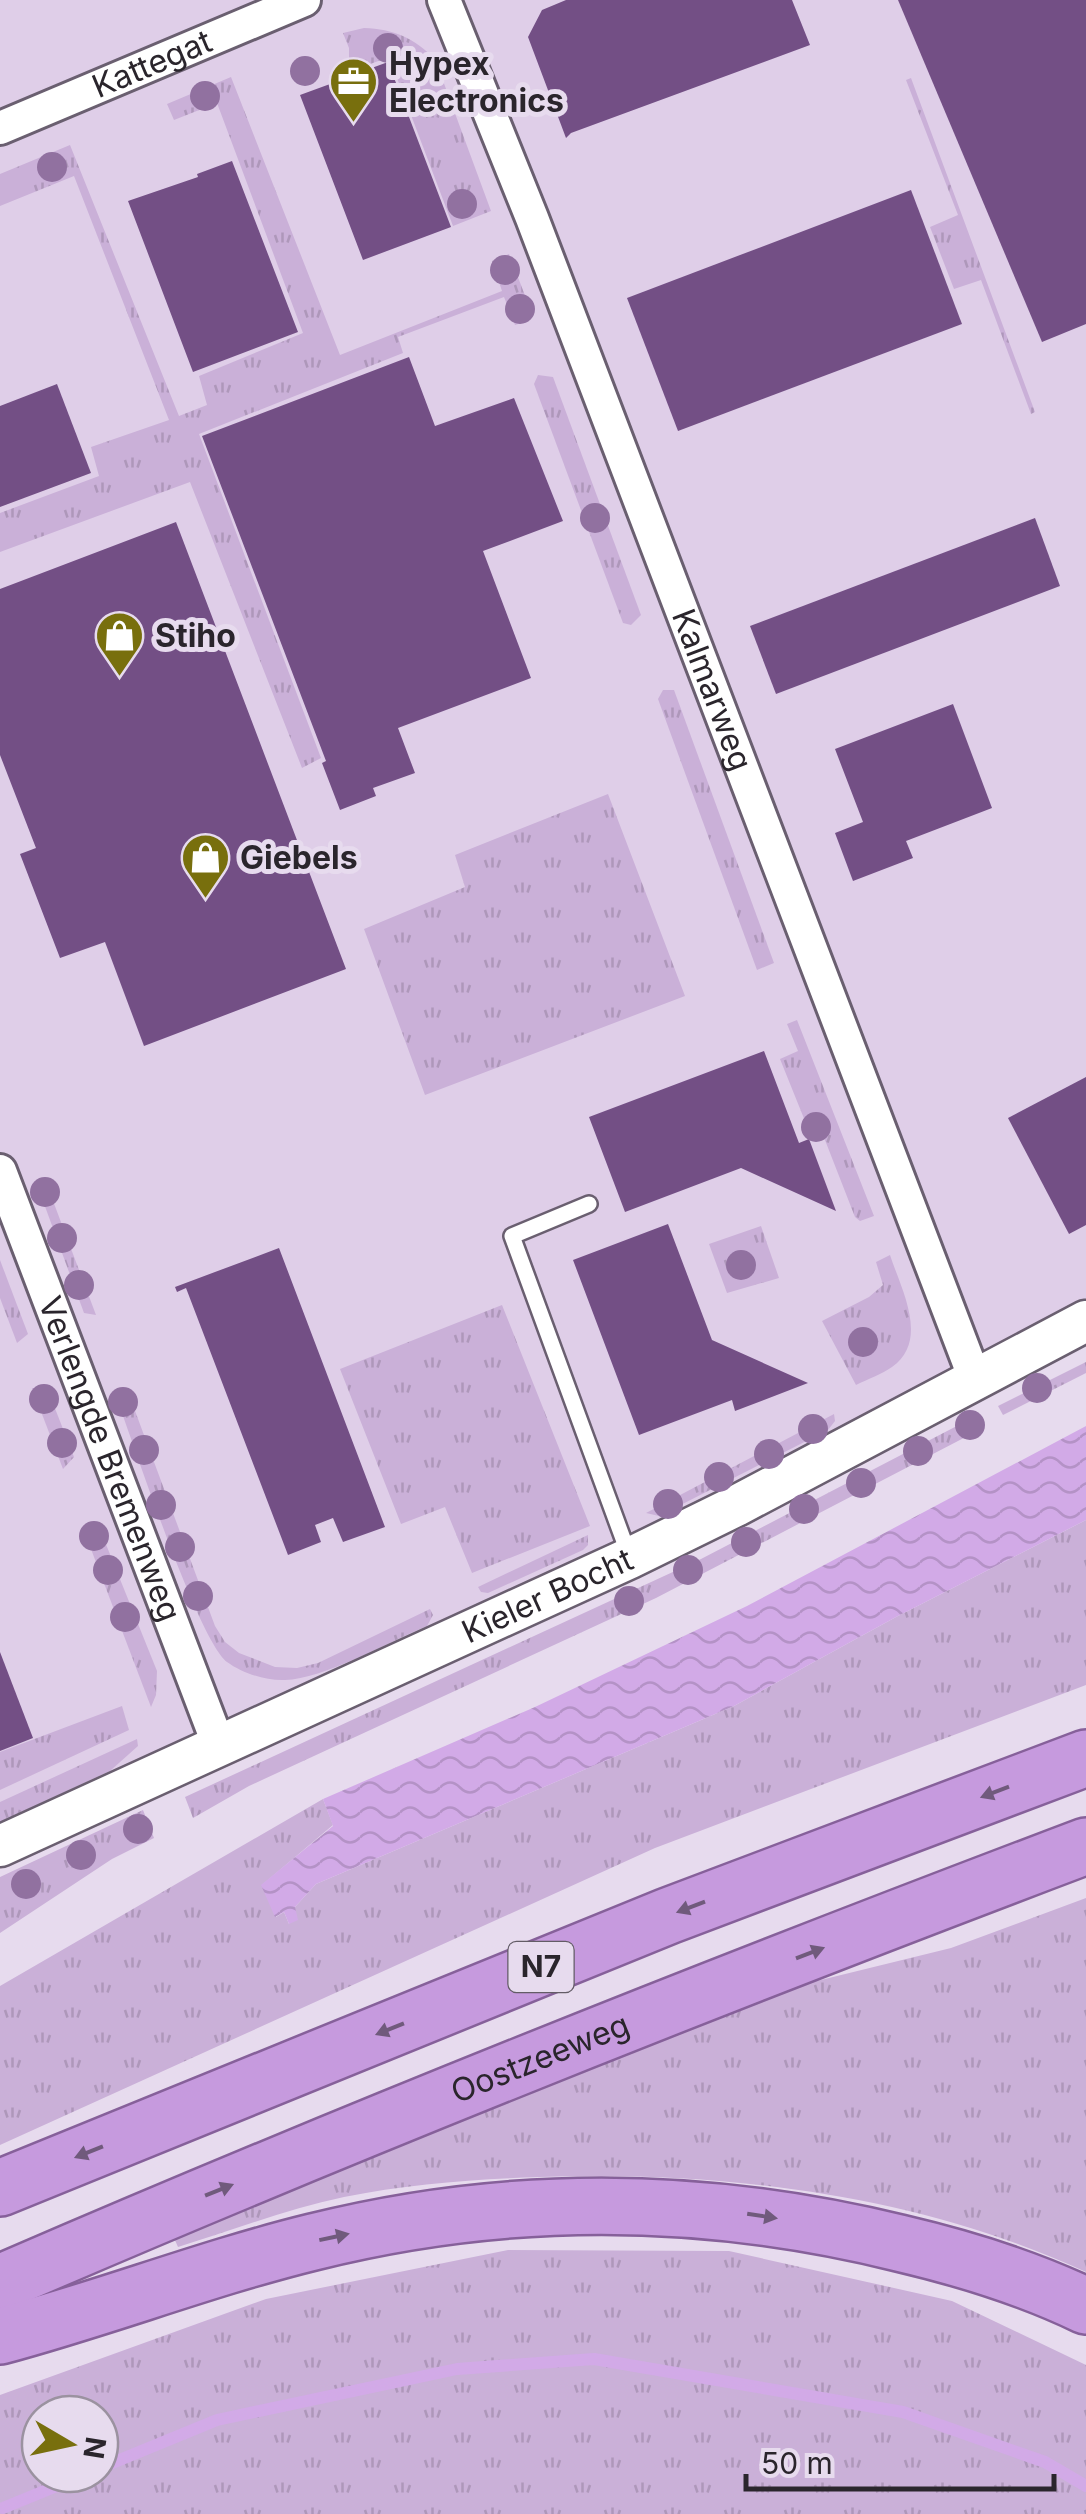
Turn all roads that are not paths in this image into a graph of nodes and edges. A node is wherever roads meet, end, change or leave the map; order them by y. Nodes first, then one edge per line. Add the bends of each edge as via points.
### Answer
1 (304, 0) edge
2 (444, 0) edge
3 (0, 128) edge
4 (0, 1171) edge
5 (590, 1204) dead end
6 (1086, 1321) edge
7 (974, 1379) junction
8 (630, 1558) junction
9 (219, 1746) junction
10 (1086, 1758) edge
11 (0, 1846) edge
12 (1086, 1846) edge
13 (0, 2188) edge
14 (0, 2283) edge
15 (1086, 2306) edge
16 (0, 2336) edge

1 - 3 street, Kattegat
2 - 7 street, Kalmarweg
4 - 9 street, Verlengde Bremenweg
5 - 8 lane via 512,1236
6 - 7 street, Kieler Bocht
7 - 8 street, Kieler Bocht
8 - 9 street, Kieler Bocht
9 - 11 street, Kieler Bocht
10 -> 13 highway, N7 via 668,1916
14 -> 12 highway, Oostzeeweg via 654,2013
16 -> 15 highway via 312,2242 507,2208 666,2205 832,2228 963,2258

